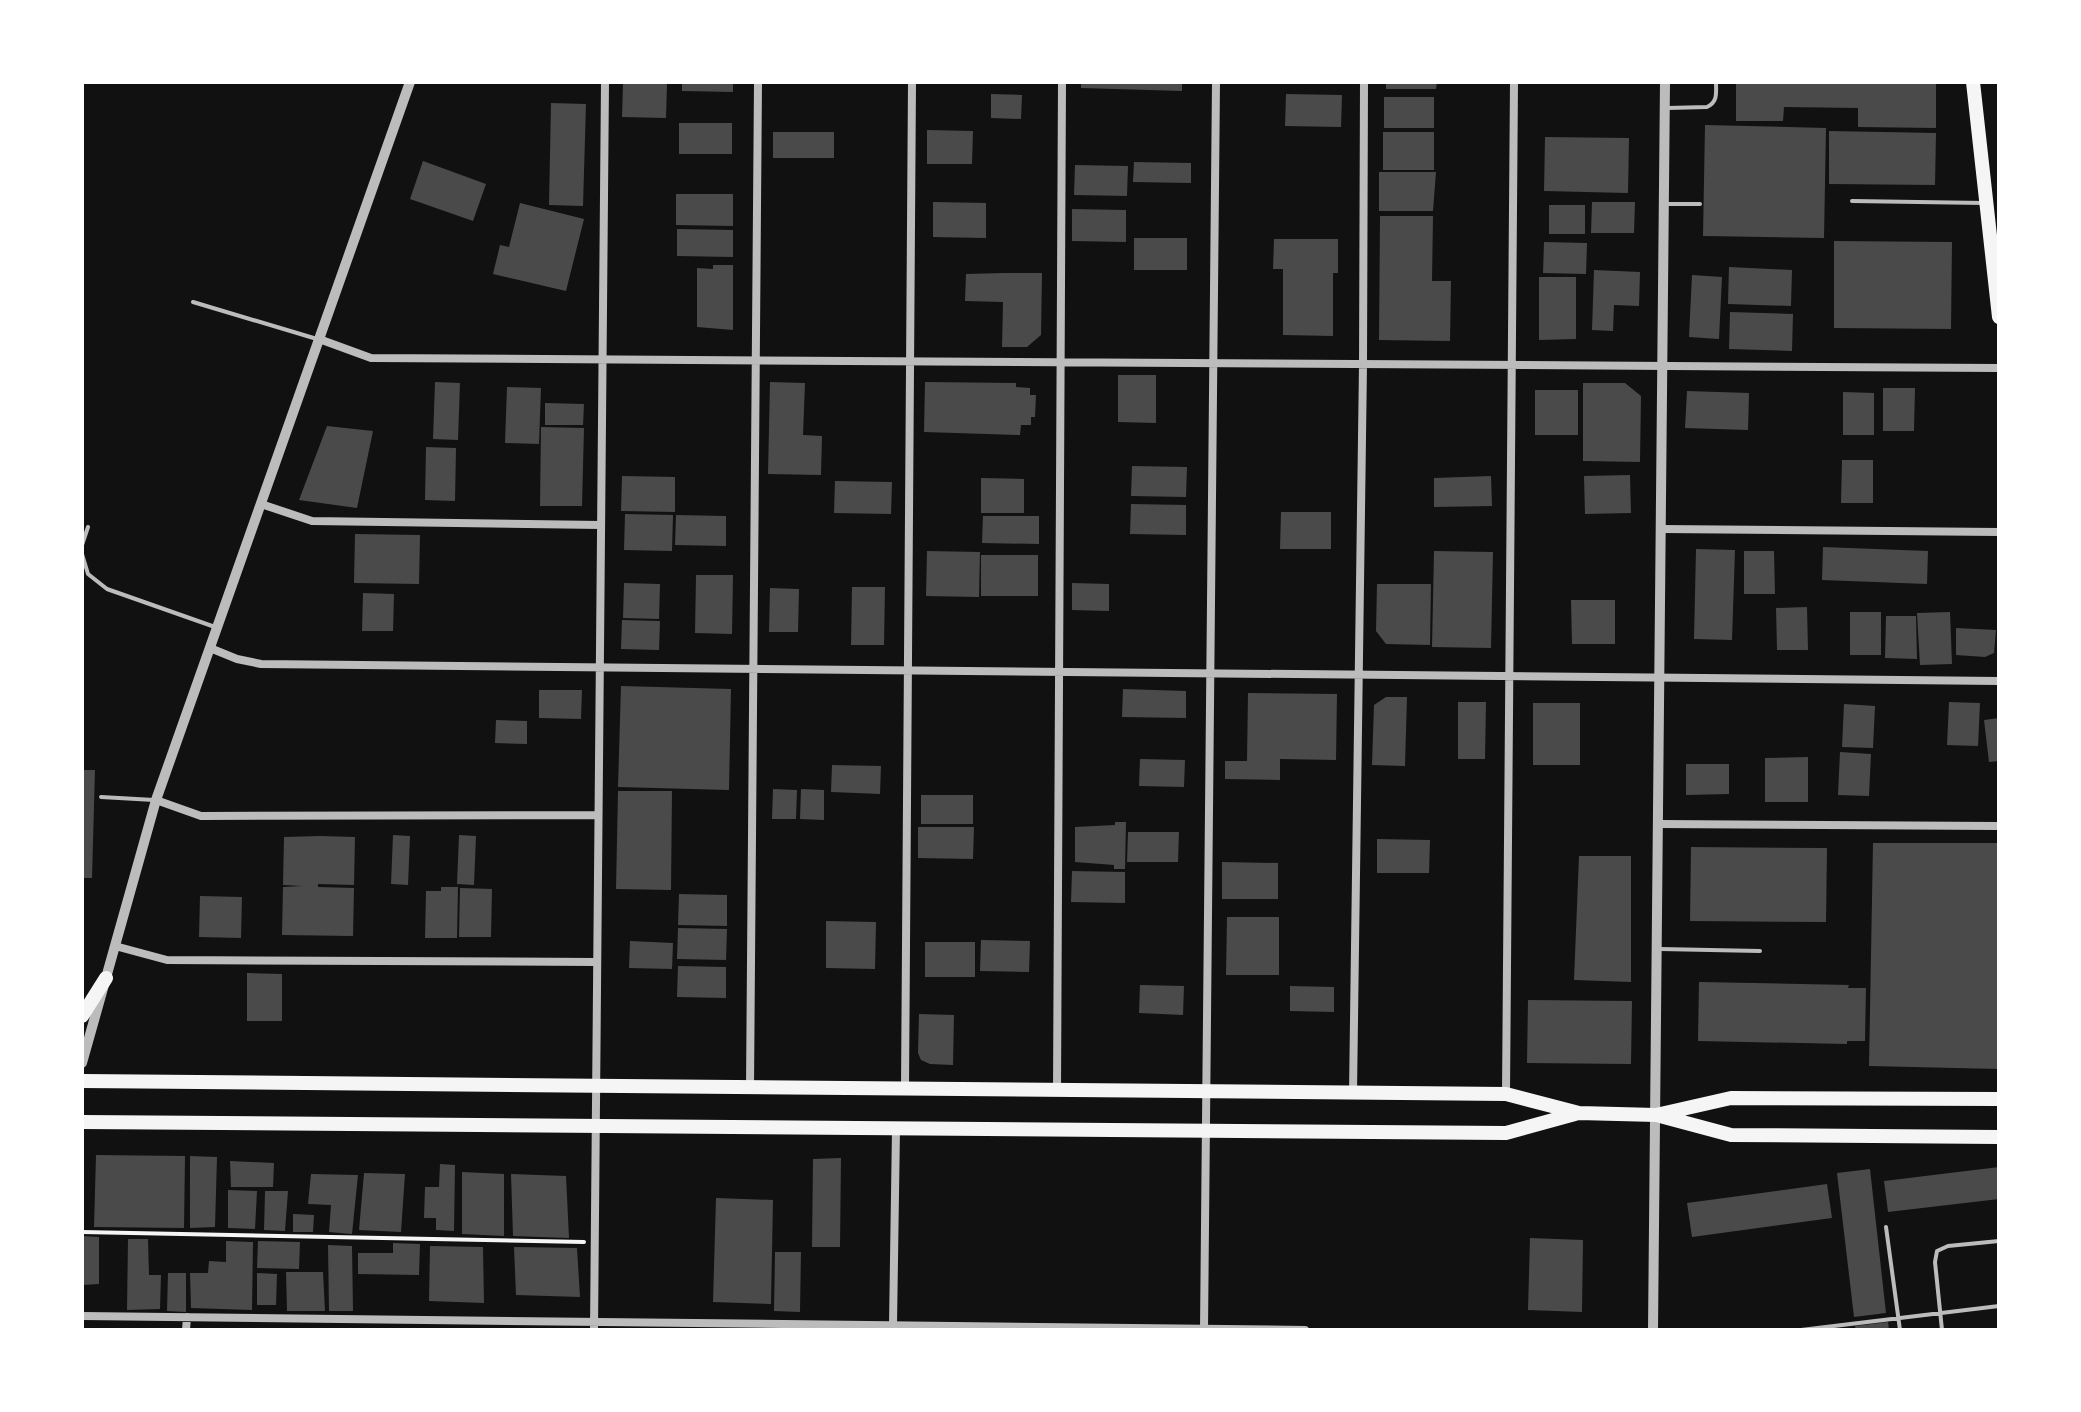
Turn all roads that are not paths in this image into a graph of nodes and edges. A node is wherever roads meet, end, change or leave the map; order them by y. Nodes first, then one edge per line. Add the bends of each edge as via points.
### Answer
1 (410, 82) edge
2 (605, 82) edge
3 (758, 82) edge
4 (912, 82) edge
5 (1062, 82) edge
6 (1216, 82) edge
7 (1364, 82) edge
8 (1514, 82) edge
9 (1665, 82) edge
10 (1716, 82) edge
11 (1973, 82) edge
12 (1665, 108) junction
13 (1852, 201) dead end
14 (1986, 203) junction
15 (1664, 204) junction
16 (1700, 204) dead end
17 (193, 302) dead end
18 (1999, 317) edge
19 (319, 339) junction
20 (602, 361) junction
21 (755, 362) junction
22 (910, 362) junction
23 (1060, 363) junction
24 (1213, 364) junction
25 (1363, 365) junction
26 (1511, 365) junction
27 (1663, 366) junction
28 (1999, 368) edge
29 (261, 504) junction
30 (601, 525) junction
31 (88, 527) dead end
32 (1661, 529) junction
33 (1999, 532) edge
34 (82, 545) edge
35 (82, 554) edge
36 (217, 627) junction
37 (210, 648) junction
38 (600, 666) junction
39 (753, 668) junction
40 (908, 669) junction
41 (1058, 671) junction
42 (1210, 672) junction
43 (1359, 674) junction
44 (1509, 676) junction
45 (1660, 677) junction
46 (1999, 681) edge
47 (101, 797) dead end
48 (156, 800) junction
49 (598, 815) junction
50 (1659, 824) junction
51 (1999, 826) edge
52 (115, 946) junction
53 (1657, 949) junction
54 (1760, 951) dead end
55 (597, 962) junction
56 (106, 978) junction
57 (82, 1016) edge
58 (82, 1063) edge
59 (82, 1081) edge
60 (596, 1087) junction
61 (750, 1088) junction
62 (905, 1089) junction
63 (1057, 1091) junction
64 (1206, 1092) junction
65 (1353, 1093) junction
66 (1506, 1094) junction
67 (1999, 1099) edge
68 (1579, 1113) junction
69 (1656, 1115) junction
70 (82, 1122) edge
71 (595, 1127) junction
72 (896, 1129) junction
73 (1206, 1131) junction
74 (1999, 1137) edge
75 (1886, 1227) dead end
76 (1999, 1241) edge
77 (1999, 1306) edge
78 (1938, 1314) junction
79 (82, 1316) edge
80 (187, 1317) junction
81 (358, 1319) junction
82 (1898, 1319) junction
83 (893, 1325) junction
84 (594, 1326) edge
85 (810, 1327) edge
86 (993, 1328) edge
87 (1204, 1329) edge
88 (186, 1330) edge
89 (358, 1330) edge
90 (1305, 1330) edge
91 (1653, 1330) edge
92 (1801, 1330) edge
93 (1900, 1330) edge
94 (1942, 1330) edge

1 - 19 street
2 - 20 street
3 - 21 street
4 - 22 street
5 - 23 street
6 - 24 street
7 - 25 street
8 - 26 street
9 - 12 street
10 - 12 lane via 1713,105
11 - 14 main road
12 - 15 street
13 - 14 lane
14 - 18 main road
15 - 16 lane
15 - 27 street
17 - 19 lane
19 - 20 street via 371,358
19 - 29 street
20 - 21 street
20 - 30 street
21 - 22 street
21 - 39 street
22 - 23 street
22 - 40 street
23 - 24 street
23 - 41 street
24 - 25 street
24 - 42 street
25 - 26 street
25 - 43 street
26 - 27 street
26 - 44 street
27 - 28 street
27 - 32 street
29 - 30 street via 312,521
29 - 36 street
30 - 38 street
31 - 34 lane
32 - 33 street
32 - 45 street
35 - 36 lane via 88,574 107,589
36 - 37 street
37 - 38 street via 261,664
37 - 48 street
38 - 39 street
38 - 49 street
39 - 40 street
39 - 61 street
40 - 41 street
40 - 62 street
41 - 42 street
41 - 63 street
42 - 43 street
42 - 64 street
43 - 44 street
43 - 65 street
44 - 45 street
44 - 66 street
45 - 46 street
45 - 50 street
47 - 48 lane
48 - 49 street via 201,816
48 - 52 street
49 - 55 street
50 - 51 street
50 - 53 street
52 - 55 street via 167,960
52 - 56 street
53 - 54 lane
53 - 69 street
55 - 60 street
56 - 57 main road
56 - 58 street
59 - 60 main road
60 - 61 main road
60 - 71 street
61 - 62 main road
62 - 63 main road
63 - 64 main road
64 - 65 main road
64 - 73 street
65 - 66 main road
66 - 68 main road
67 - 69 main road via 1731,1098
68 - 69 main road
68 - 73 main road via 1506,1133
69 - 74 main road via 1731,1135
69 - 91 street
70 - 71 main road
71 - 72 main road
71 - 84 street
72 - 73 main road
72 - 83 street
73 - 87 street
75 - 82 lane
76 - 78 lane via 1937,1251
77 - 78 lane
78 - 82 lane
78 - 94 lane
79 - 80 street
80 - 81 street
80 - 88 street
81 - 84 street
81 - 89 street
82 - 92 lane
82 - 93 lane
83 - 85 street
83 - 86 street
84 - 85 street
86 - 87 street
87 - 90 street

